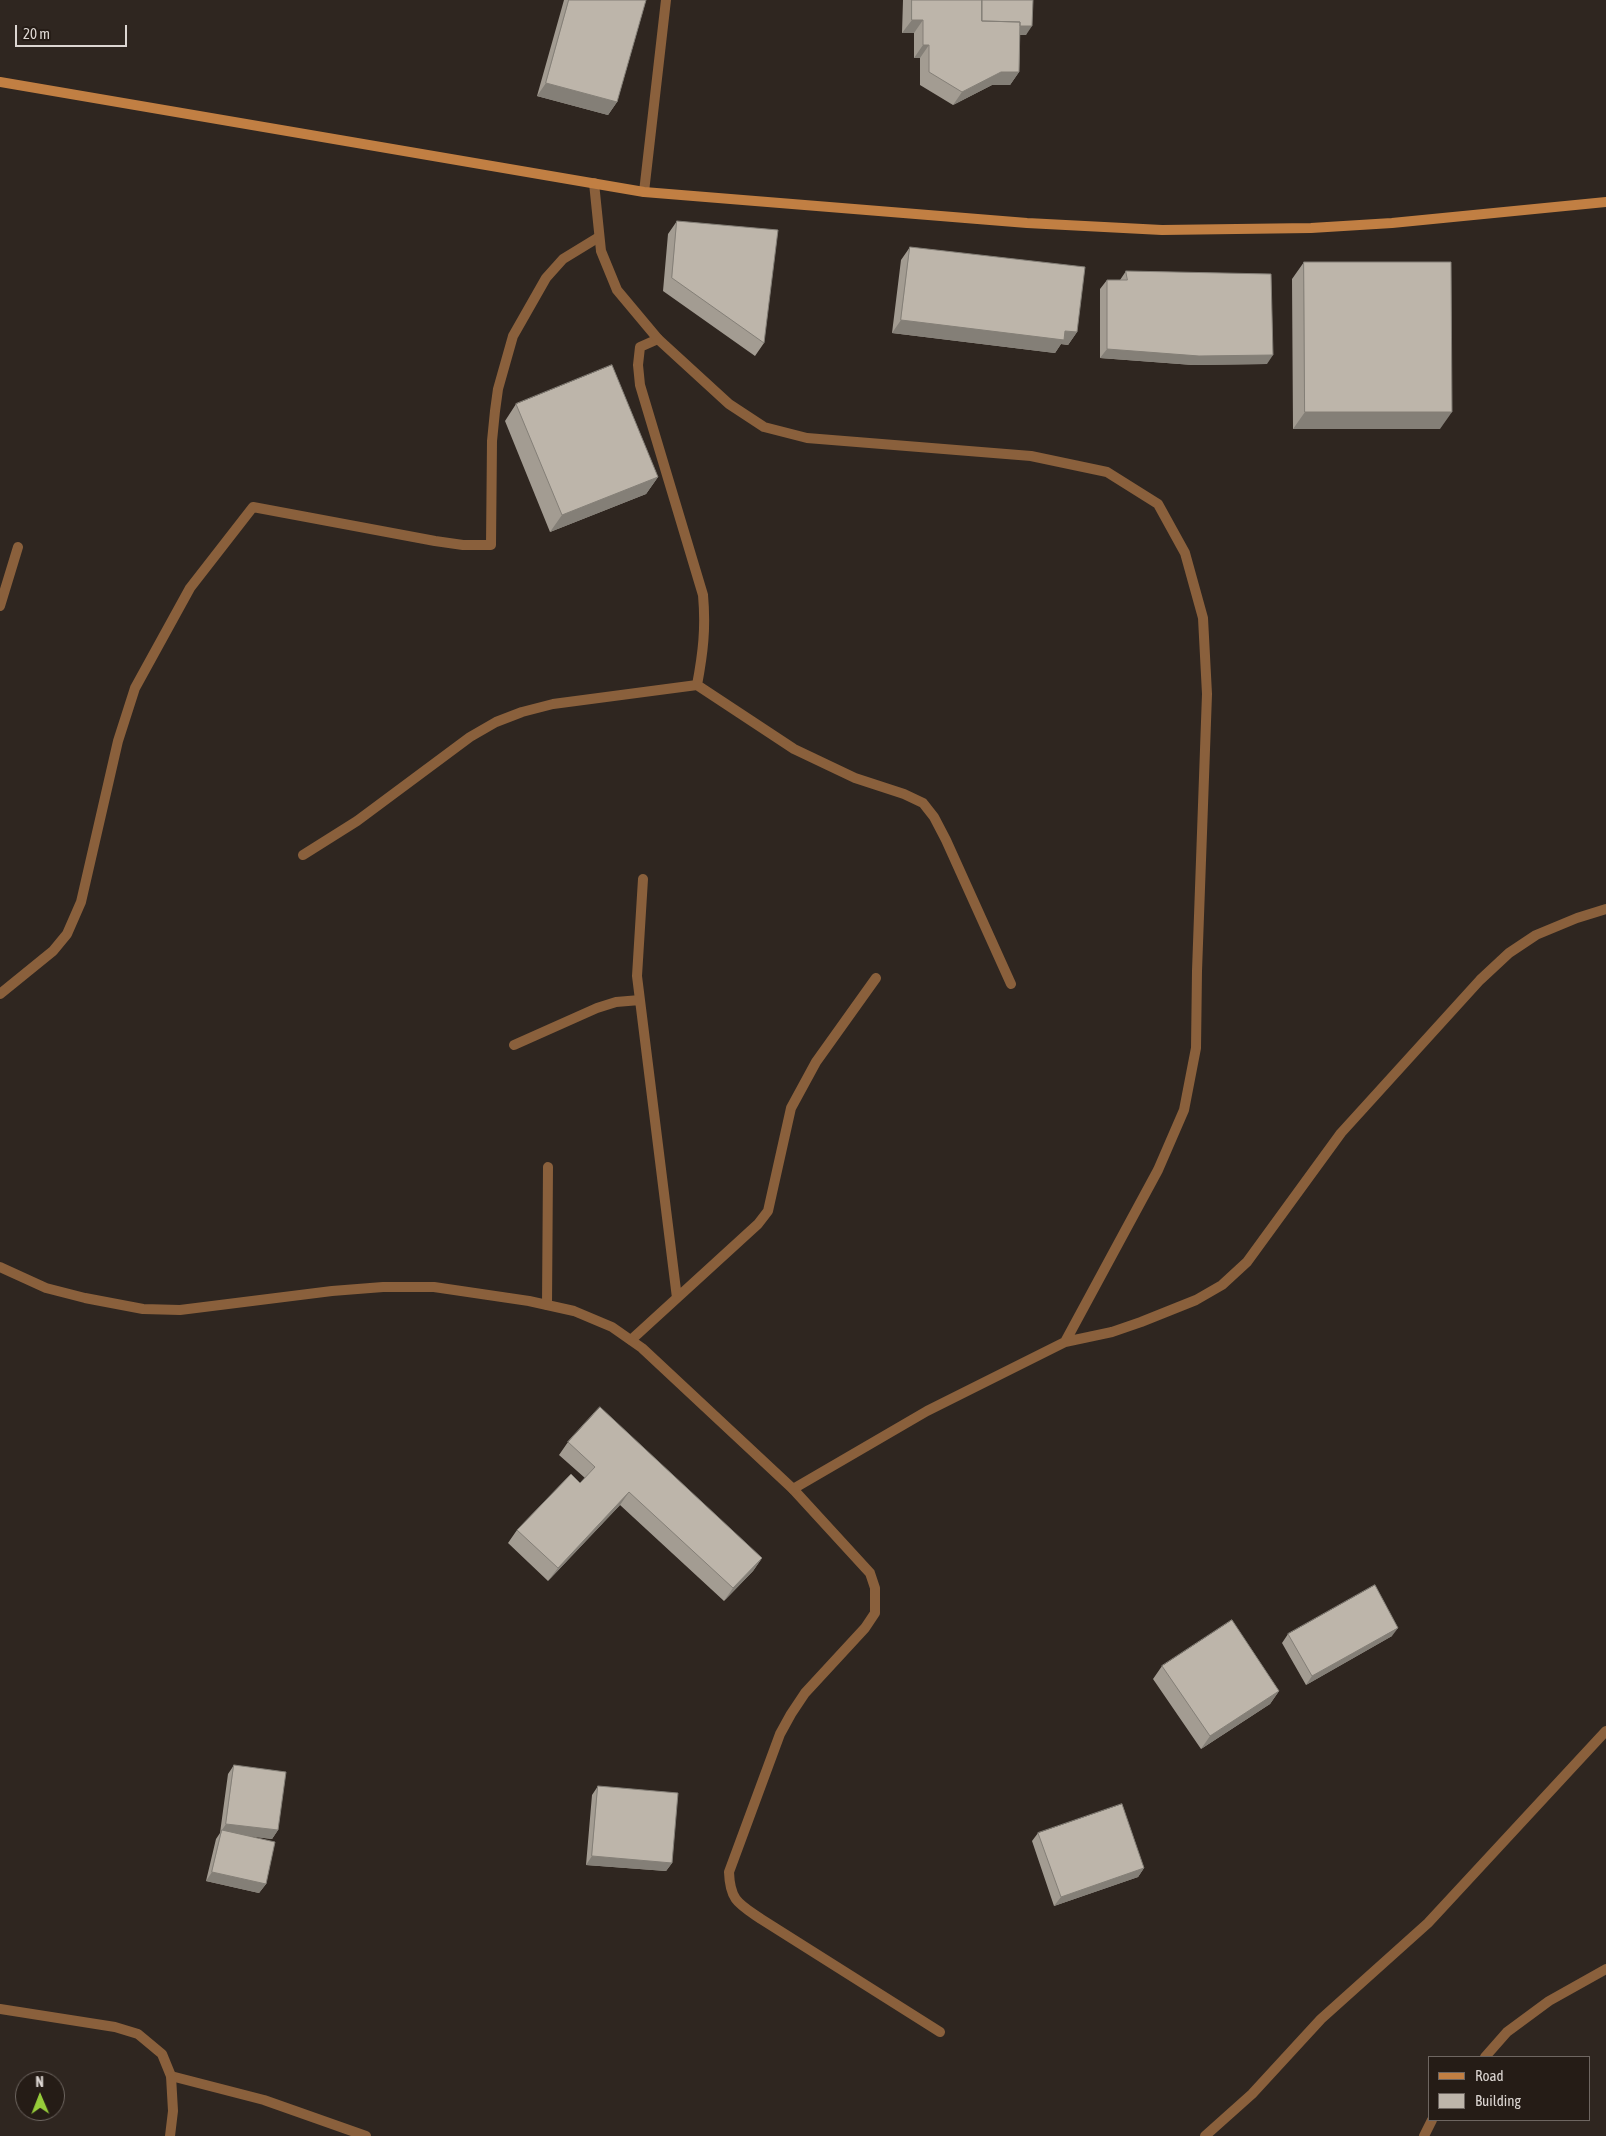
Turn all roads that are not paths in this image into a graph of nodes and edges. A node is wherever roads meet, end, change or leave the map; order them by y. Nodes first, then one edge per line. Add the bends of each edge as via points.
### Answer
1 (666, 0) edge
2 (0, 82) edge
3 (594, 184) junction
4 (644, 192) junction
5 (1606, 202) edge
6 (599, 237) junction
7 (658, 339) junction
8 (18, 548) dead end
9 (0, 606) edge
10 (696, 685) junction
11 (303, 855) dead end
12 (643, 879) dead end
13 (1606, 909) edge
14 (876, 978) dead end
15 (1012, 984) dead end
16 (0, 994) edge
17 (640, 1000) junction
18 (514, 1045) dead end
19 (548, 1167) dead end
20 (0, 1267) edge
21 (678, 1298) junction
22 (547, 1305) junction
23 (631, 1340) junction
24 (1065, 1342) junction
25 (793, 1488) junction
26 (1606, 1731) edge
27 (1606, 1969) edge
28 (0, 2009) edge
29 (940, 2032) dead end
30 (1486, 2056) edge
31 (171, 2076) junction
32 (1432, 2121) edge
33 (170, 2136) edge
34 (366, 2136) edge
35 (1205, 2136) edge
36 (1424, 2136) edge

1 - 4 street
2 - 3 main road
3 - 4 main road
3 - 6 street
4 - 5 main road via 1047,225 1162,230 1338,226
6 - 7 street via 601,251 617,290
6 - 16 street via 563,259 546,278 513,336 498,389 493,431 491,546 436,541 253,507 190,588 135,688 118,741 81,902 67,934 53,951
7 - 10 street via 640,347 640,385 703,595 706,622 704,650
7 - 24 street via 729,404 764,427 807,438 1032,456 1107,472 1158,504 1185,553 1203,618 1207,694 1196,1048 1184,1110 1158,1170
8 - 9 street
10 - 11 street via 553,704 496,722 470,737 357,821
10 - 15 street via 794,749 854,778 923,803 946,840
12 - 17 street via 637,976
13 - 24 street via 1536,935 1509,953 1480,980 1341,1132 1247,1262 1222,1285 1196,1300 1141,1322
14 - 21 street via 816,1062 791,1108 768,1211
17 - 18 street via 597,1008
17 - 21 street
19 - 22 street
20 - 22 street via 46,1288 143,1309 180,1310 383,1287 434,1287
21 - 23 street
22 - 23 street via 574,1311 612,1327
23 - 25 street
24 - 25 street via 927,1411
25 - 29 street via 870,1573 875,1588 875,1613 805,1693 780,1734 729,1872 730,1890 747,1909
26 - 35 street via 1428,1923 1327,2014 1252,2094
27 - 30 street via 1549,2001 1508,2032
28 - 31 street via 114,2027 138,2034 162,2054
31 - 33 street via 173,2111
31 - 34 street via 264,2100
32 - 36 street

